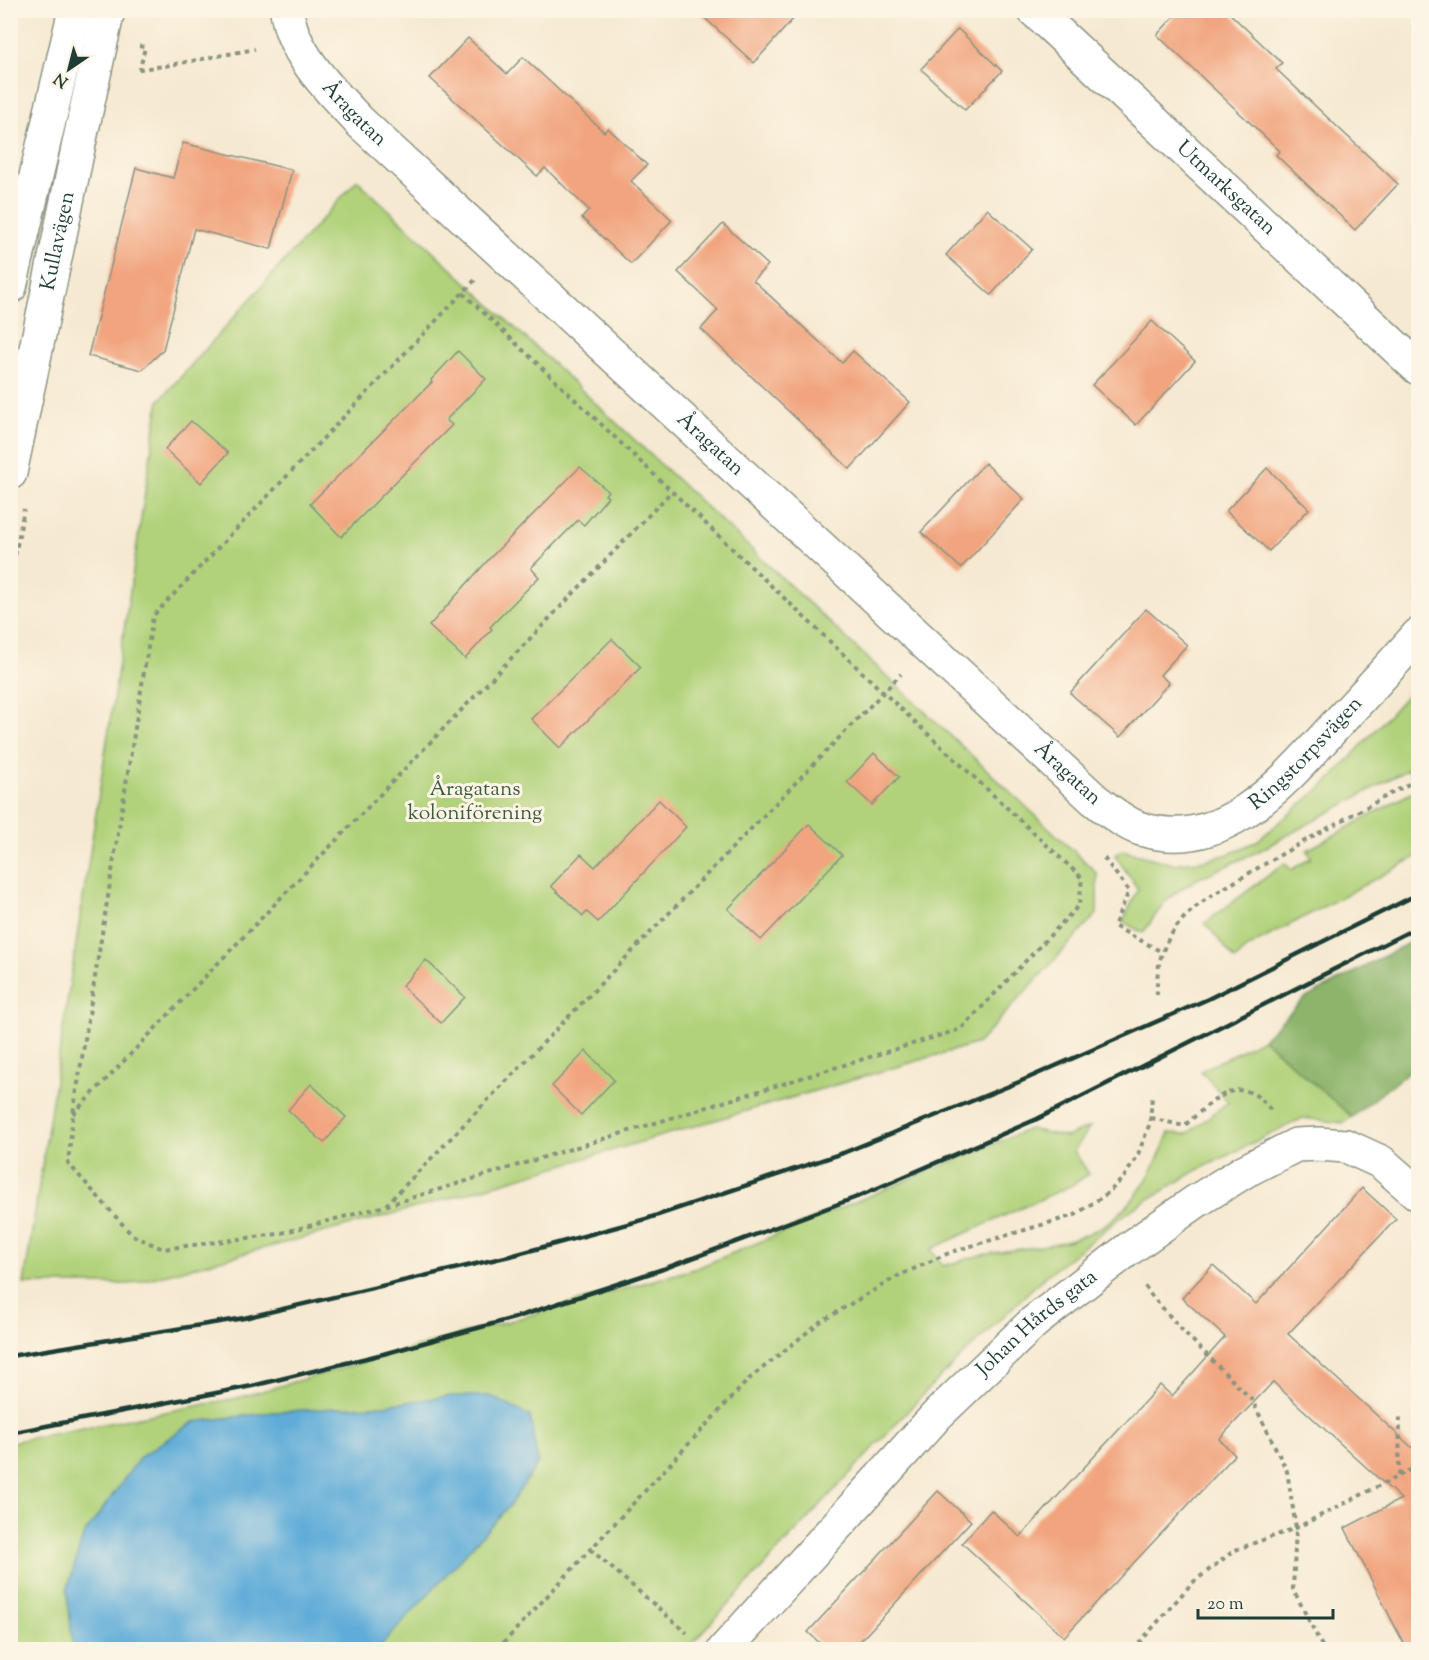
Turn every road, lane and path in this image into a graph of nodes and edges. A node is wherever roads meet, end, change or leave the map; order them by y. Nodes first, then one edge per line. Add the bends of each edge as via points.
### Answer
1 (75, 10) edge
2 (1034, 10) edge
3 (105, 24) edge
4 (291, 24) edge
5 (480, 275) dead end
6 (10, 287) edge
7 (463, 293) junction
8 (1419, 368) edge
9 (10, 473) edge
10 (671, 492) junction
11 (1419, 635) edge
12 (903, 671) dead end
13 (883, 692) junction
14 (1419, 779) edge
15 (1172, 835) joint
16 (1108, 862) dead end
17 (1162, 952) junction
18 (1156, 995) dead end
19 (1152, 1096) dead end
20 (73, 1114) junction
21 (1151, 1118) junction
22 (1296, 1144) junction
23 (1419, 1194) edge
24 (385, 1206) junction
25 (1126, 1251) junction
26 (1400, 1416) dead end
27 (1419, 1466) edge
28 (1399, 1476) junction
29 (1296, 1528) junction
30 (590, 1549) junction
31 (688, 1634) dead end
32 (496, 1650) edge
33 (724, 1650) edge
34 (1133, 1650) edge
35 (1324, 1650) edge

1 - 6 street, Kullavägen
2 - 8 street, Utmarksgatan
3 - 4 path via 145,47 140,69 243,51
3 - 9 street, Kullavägen
4 - 15 street, Åragatan via 312,67 360,122 1095,800 1140,829
5 - 7 path
7 - 10 path
7 - 20 path via 153,616
10 - 13 path
10 - 20 path
11 - 15 street, Ringstorpsvägen via 1284,782 1253,807 1217,826
12 - 13 path
13 - 24 path
13 - 24 path via 1082,878 1079,904 962,1029
14 - 17 path via 1218,892 1183,920
16 - 17 path via 1129,891 1114,926
17 - 18 path
19 - 21 path
20 - 24 path via 68,1163 132,1235 163,1250 278,1234
21 - 22 path via 1184,1126 1228,1092 1248,1090 1264,1100
21 - 30 path via 1137,1157 1124,1178 1093,1205 1075,1215 951,1252 898,1276 820,1322 749,1379
22 - 23 street via 1346,1146 1382,1162
22 - 25 street, Johan Hårds gata via 1215,1190
25 - 29 path via 1151,1295 1252,1400 1287,1470
25 - 33 street, Johan Hårds gata via 1034,1322 938,1414
26 - 28 path
27 - 28 path
28 - 29 path
29 - 34 path via 1235,1550 1192,1583
29 - 35 path via 1293,1589
30 - 31 path
30 - 32 path

